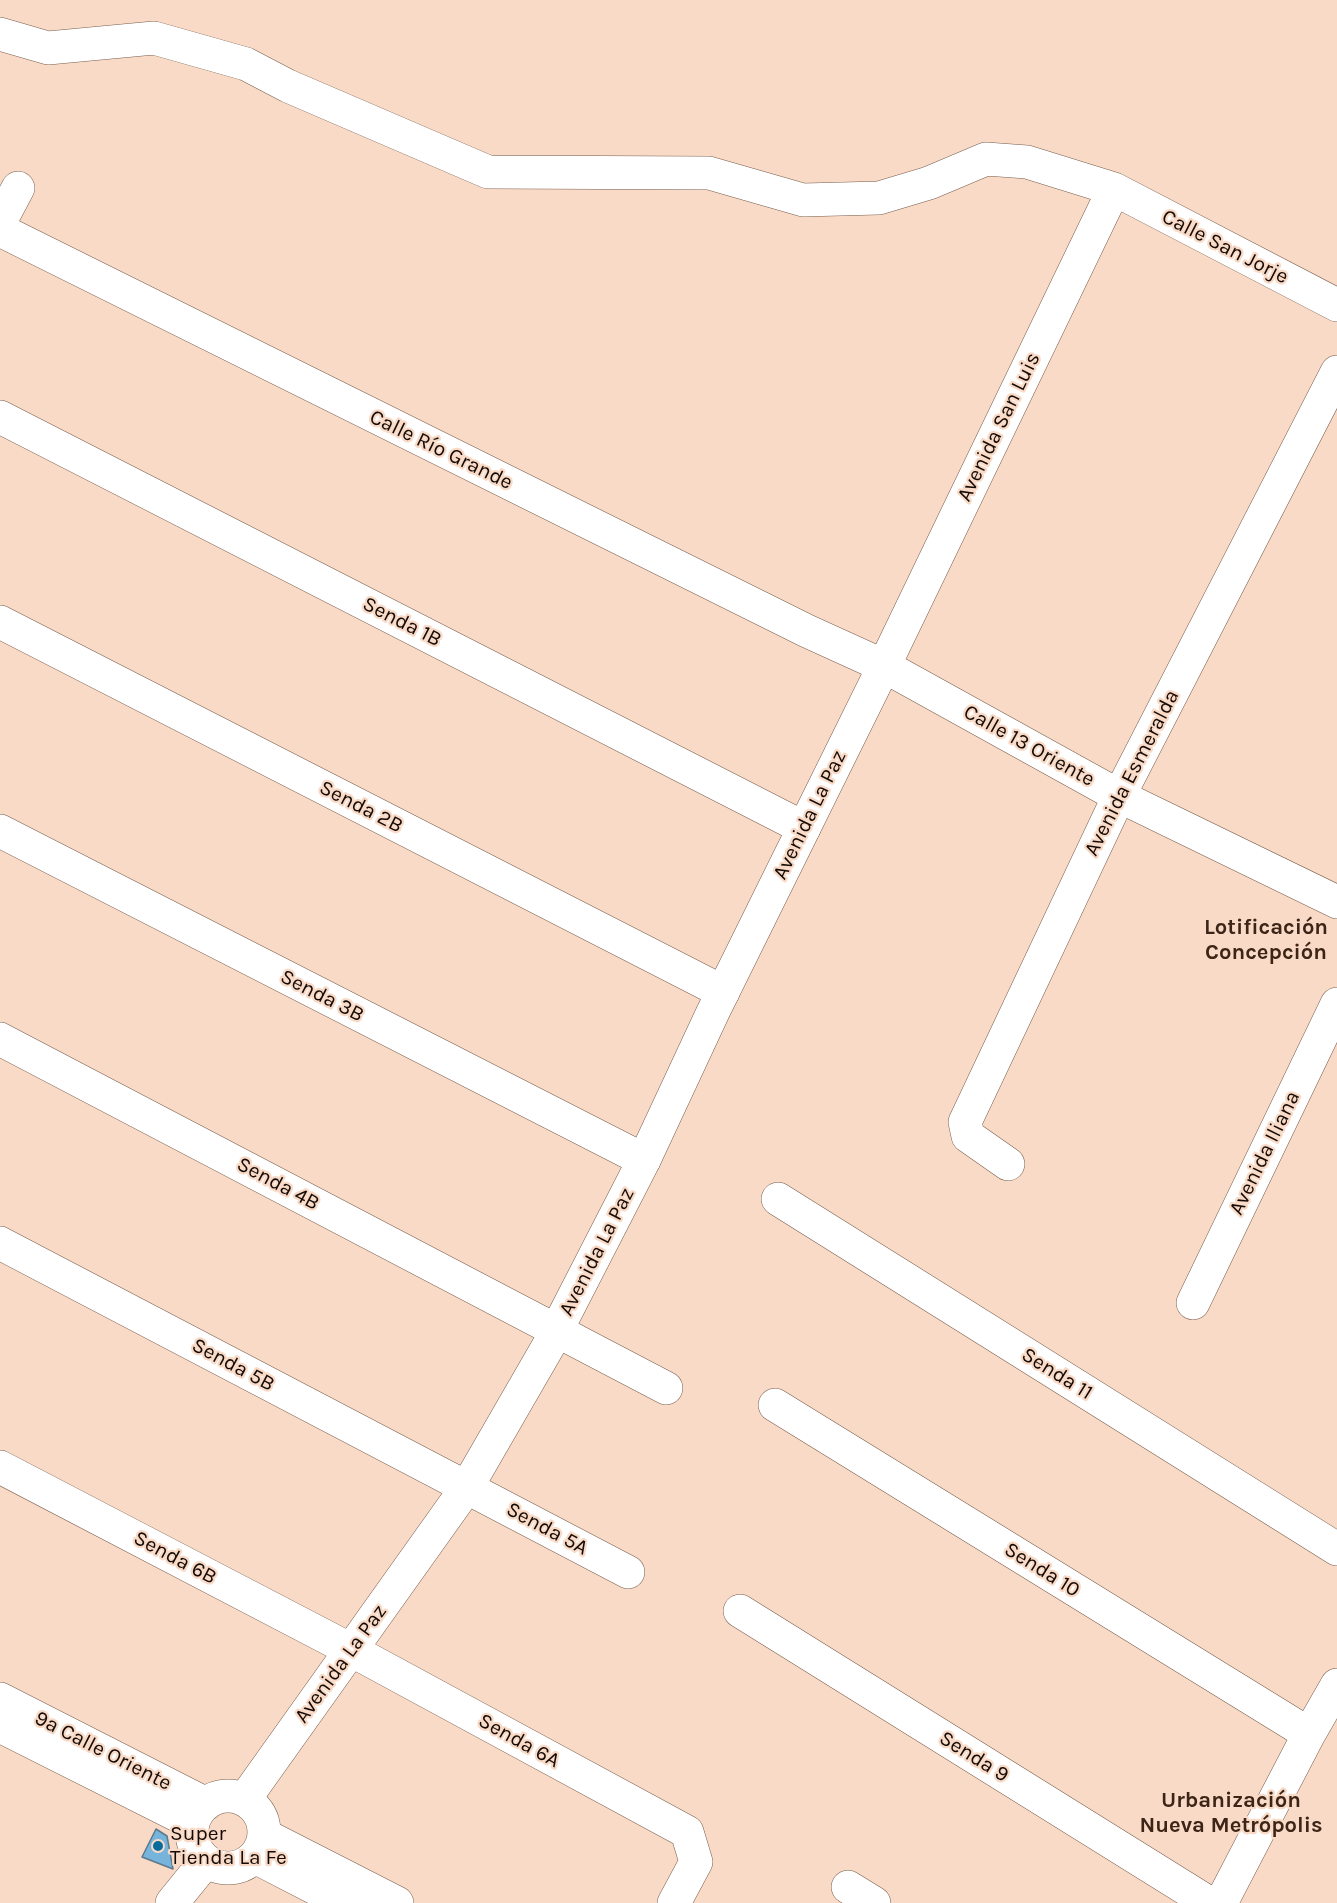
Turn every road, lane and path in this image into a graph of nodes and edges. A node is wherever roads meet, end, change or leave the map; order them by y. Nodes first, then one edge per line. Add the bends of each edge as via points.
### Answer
1 (0, 34) edge
2 (18, 188) dead end
3 (1114, 189) junction
4 (0, 222) edge
5 (0, 230) edge
6 (1337, 305) edge
7 (1337, 372) edge
8 (0, 417) edge
9 (0, 621) edge
10 (884, 666) junction
11 (1119, 796) junction
12 (804, 828) junction
13 (0, 831) edge
14 (1337, 902) edge
15 (723, 992) junction
16 (1337, 1004) edge
17 (0, 1039) edge
18 (644, 1160) junction
19 (1008, 1164) dead end
20 (778, 1199) dead end
21 (0, 1243) edge
22 (1193, 1303) dead end
23 (556, 1330) junction
24 (666, 1388) dead end
25 (775, 1406) dead end
26 (0, 1467) edge
27 (467, 1487) junction
28 (1337, 1549) edge
29 (628, 1572) dead end
30 (740, 1611) dead end
31 (351, 1650) junction
32 (1337, 1685) edge
33 (0, 1699) edge
34 (0, 1726) edge
35 (1309, 1734) junction
36 (244, 1800) junction
37 (199, 1814) junction
38 (260, 1846) junction
39 (207, 1861) junction
40 (172, 1903) edge
41 (344, 1903) edge
42 (397, 1903) edge
43 (674, 1903) edge
44 (1209, 1903) edge
45 (1221, 1903) edge

1 - 3 street, Calle San Jorje via 48,48 154,38 246,64 488,172 709,173 803,200 879,198 929,183 986,159 1027,162
2 - 4 street
3 - 6 street, Calle San Jorje
3 - 10 street, Avenida San Luis
5 - 10 street, Calle Río Grande
7 - 11 street, Avenida Esmeralda
8 - 12 street, Senda 1B
9 - 15 street, Senda 2B
10 - 11 street, Calle 13 Oriente
10 - 12 street, Avenida La Paz
11 - 14 street, Calle 13 Oriente
11 - 19 street, Avenida Esmeralda via 965,1122 968,1136
12 - 15 street, Avenida La Paz
13 - 18 street, Senda 3B
15 - 18 street, Avenida La Paz
16 - 22 street, Avenida Iliana
17 - 23 street, Senda 4B
18 - 23 street, Avenida La Paz
20 - 28 street, Senda 11
21 - 27 street, Senda 5B
23 - 24 street, Senda 4B
23 - 27 street, Avenida La Paz
25 - 35 street, Senda 10
26 - 31 street, Senda 6B
27 - 29 street, Senda 5A
27 - 31 street, Avenida La Paz
30 - 44 street, Senda 9
31 - 36 street, Avenida La Paz
31 - 43 street, Senda 6A via 687,1832 696,1862
32 - 35 street
33 - 37 street, 9a Calle Oriente
34 - 37 street, 9a Calle Oriente
35 - 45 street
36 - 37 street via 214,1799
36 - 38 street via 253,1806 264,1825
37 - 39 street via 194,1844
38 - 39 street via 237,1868
38 - 41 street
38 - 42 street
39 - 40 street

